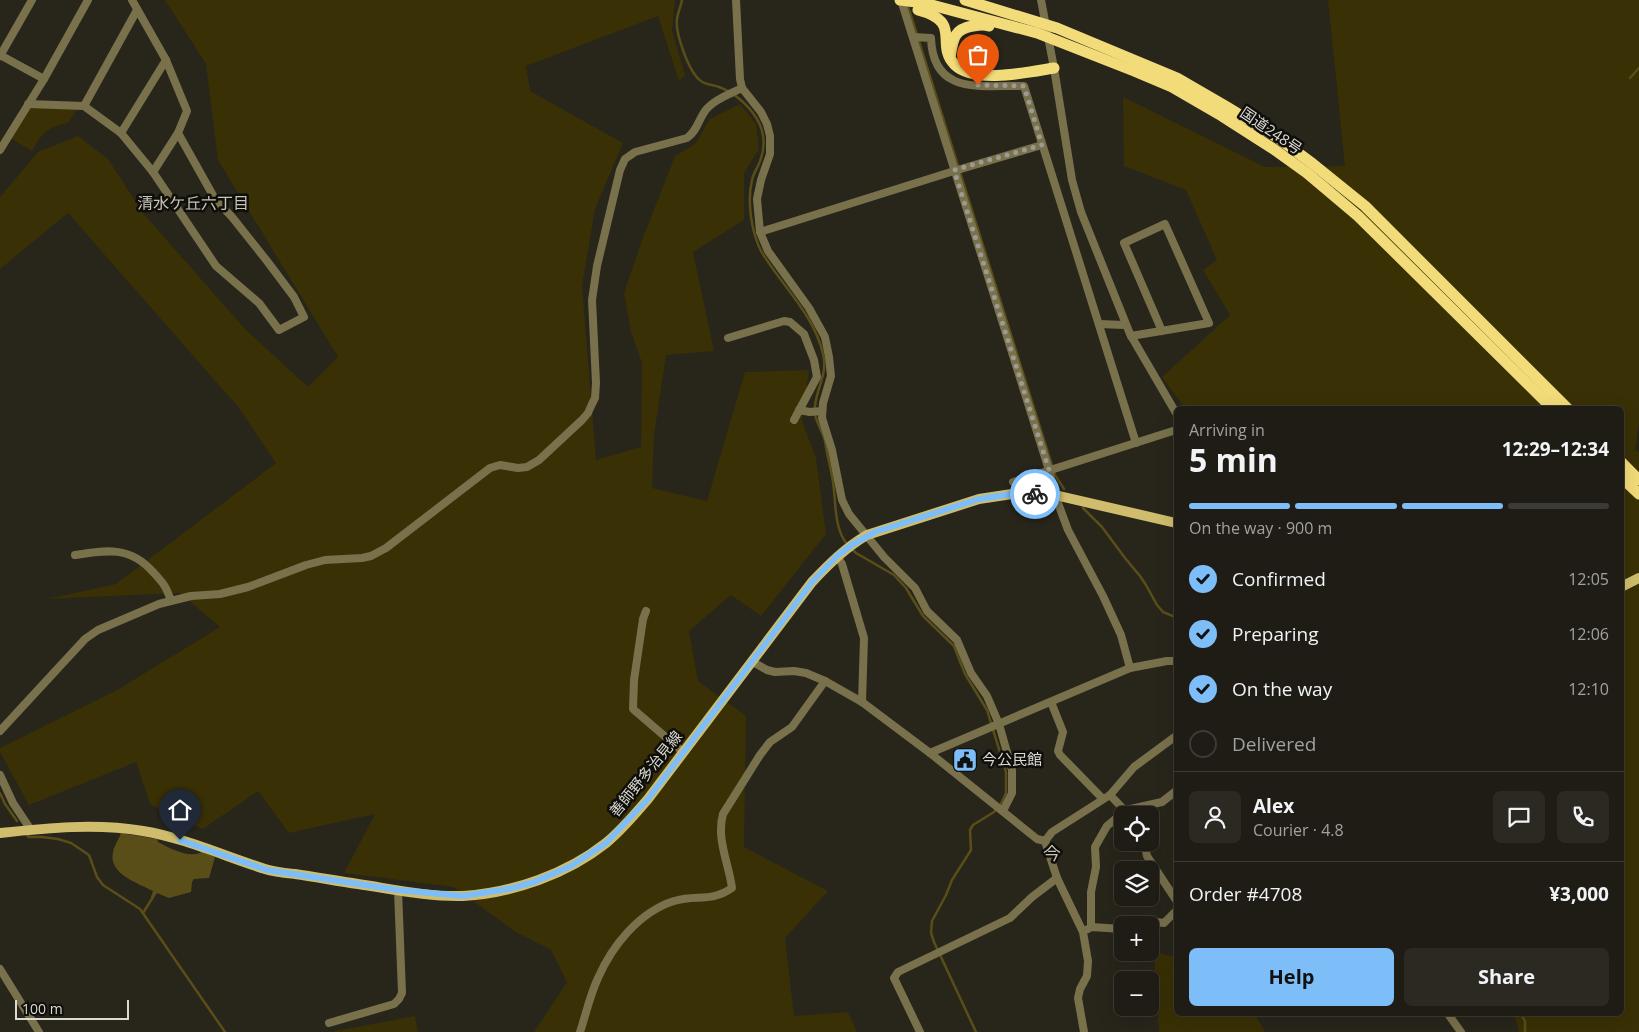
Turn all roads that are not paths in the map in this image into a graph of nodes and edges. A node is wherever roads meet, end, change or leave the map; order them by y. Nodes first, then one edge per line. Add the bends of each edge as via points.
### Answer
1 (32, 0) edge
2 (88, 0) edge
3 (132, 0) edge
4 (736, 0) edge
5 (892, 0) edge
6 (965, 0) edge
7 (992, 0) edge
8 (1041, 0) edge
9 (905, 2) edge
10 (138, 10) junction
11 (1058, 24) junction
12 (913, 37) junction
13 (1037, 37) junction
14 (0, 56) edge
15 (950, 58) junction
16 (166, 60) junction
17 (1054, 68) junction
18 (44, 79) junction
19 (739, 89) junction
20 (28, 104) junction
21 (84, 106) junction
22 (122, 133) junction
23 (178, 133) junction
24 (1042, 145) junction
25 (0, 150) edge
26 (954, 170) junction
27 (153, 172) junction
28 (760, 232) junction
29 (1099, 324) junction
30 (1126, 324) junction
31 (1162, 331) junction
32 (1131, 336) junction
33 (728, 338) dead end
34 (817, 377) junction
35 (830, 380) junction
36 (1550, 406) edge
37 (1565, 406) edge
38 (800, 410) junction
39 (1174, 410) edge
40 (821, 411) junction
41 (794, 420) dead end
42 (1174, 431) edge
43 (1136, 443) junction
44 (1624, 465) edge
45 (1049, 470) junction
46 (1624, 480) edge
47 (1639, 480) edge
48 (1013, 482) dead end
49 (1639, 494) edge
50 (1055, 495) junction
51 (1174, 522) edge
52 (867, 535) junction
53 (845, 550) junction
54 (75, 555) dead end
55 (1639, 578) edge
56 (1624, 586) edge
57 (171, 601) junction
58 (646, 611) dead end
59 (1174, 661) edge
60 (753, 662) junction
61 (1130, 668) junction
62 (825, 681) junction
63 (862, 702) junction
64 (1051, 702) junction
65 (999, 724) junction
66 (0, 731) edge
67 (1174, 738) edge
68 (683, 752) junction
69 (930, 753) junction
70 (0, 775) edge
71 (1174, 793) edge
72 (1107, 797) junction
73 (1119, 806) edge
74 (1150, 806) edge
75 (1003, 811) junction
76 (1114, 821) edge
77 (31, 830) junction
78 (0, 833) edge
79 (1045, 841) junction
80 (1146, 851) edge
81 (1057, 878) junction
82 (398, 890) junction
83 (1174, 897) edge
84 (1174, 913) edge
85 (1159, 922) edge
86 (1091, 927) junction
87 (1114, 928) edge
88 (1083, 932) junction
89 (0, 969) edge
90 (1450, 1016) edge
91 (329, 1023) dead end
92 (39, 1032) edge
93 (580, 1032) edge
94 (920, 1032) edge
95 (1084, 1032) edge
96 (1462, 1032) edge

1 - 14 street
2 - 18 street
3 - 10 street
4 - 19 street
5 - 9 highway
6 - 11 highway
7 - 11 highway
8 - 17 street
9 - 12 street
9 - 13 highway, 国道248号 via 924,3
9 - 15 highway via 929,12 941,22 946,29 946,48
10 - 16 street
10 - 21 street
11 - 37 highway, 国道248号 via 1070,33 1177,78 1269,133 1313,164 1364,206
12 - 24 street via 931,38 931,52 939,68 948,78 963,85 1024,86
12 - 26 street
13 - 15 highway via 982,24 966,27 958,31
13 - 36 highway, 国道248号 via 1163,83 1272,148 1358,216
14 - 18 street
15 - 17 highway via 968,73 986,75 1022,74
16 - 22 street
16 - 23 street via 187,111
17 - 30 street via 1072,180 1081,212
18 - 20 street
19 - 28 street via 764,118 770,136 770,154 757,199
19 - 57 street via 705,110 687,138 635,152 622,164 609,211 592,300 595,398 582,420 539,460 527,467 490,468 371,556 325,560 248,587
20 - 21 street
20 - 25 street
21 - 22 street
22 - 27 street
23 - 27 street
23 - 27 street via 215,199 267,261 294,297 304,317 279,330 259,304 216,266
24 - 26 street
24 - 29 street
26 - 28 street
26 - 45 street
28 - 35 street via 768,251 818,322 825,337
29 - 30 street
29 - 43 street
30 - 32 street
31 - 31 street via 1209,323 1165,224 1124,243
31 - 32 street
32 - 39 street
33 - 34 street via 790,322 804,334
34 - 35 street
34 - 38 street
35 - 40 street
38 - 40 street
38 - 41 street
40 - 52 street via 842,500
42 - 43 street
43 - 45 street
44 - 47 highway
45 - 48 street
45 - 50 street
46 - 49 highway
50 - 51 main road, 善師野多治見線
50 - 52 main road, 善師野多治見線 via 987,497
50 - 61 street via 1068,530 1121,635
52 - 53 main road, 善師野多治見線
52 - 65 street via 914,588 928,611 957,640
53 - 60 main road, 善師野多治見線 via 812,582
53 - 63 street via 842,564 864,638
54 - 57 street via 110,551 136,557 166,586
55 - 56 main road
57 - 66 street via 98,630 85,639
58 - 68 street via 634,680 633,709
59 - 61 street
60 - 62 street via 767,670 806,673
60 - 68 main road, 善師野多治見線
61 - 64 street
62 - 63 street
62 - 93 street via 792,727 770,742 760,754 723,814 723,846 732,888 718,896 668,903 633,926 605,962
63 - 69 street
64 - 65 street
64 - 72 street via 1063,732 1058,751 1060,756
65 - 69 street
65 - 75 street via 1012,770 1012,793
67 - 72 street via 1134,768
68 - 82 main road, 善師野多治見線 via 620,830 571,866 534,882 463,896
69 - 75 street
70 - 77 street
71 - 74 street
72 - 73 street
72 - 79 street via 1052,832
75 - 79 street via 1037,839
76 - 86 street via 1106,826 1095,846
77 - 78 main road, 善師野多治見線
77 - 82 main road, 善師野多治見線 via 119,827 144,831 267,870
79 - 81 street
80 - 83 street
81 - 88 street
81 - 94 street via 1010,918 898,972 894,978
82 - 91 street via 402,993 399,999 394,1004
84 - 85 street via 1164,923
86 - 87 street
86 - 88 street
88 - 95 street via 1087,976 1078,998
89 - 92 street
90 - 96 street

